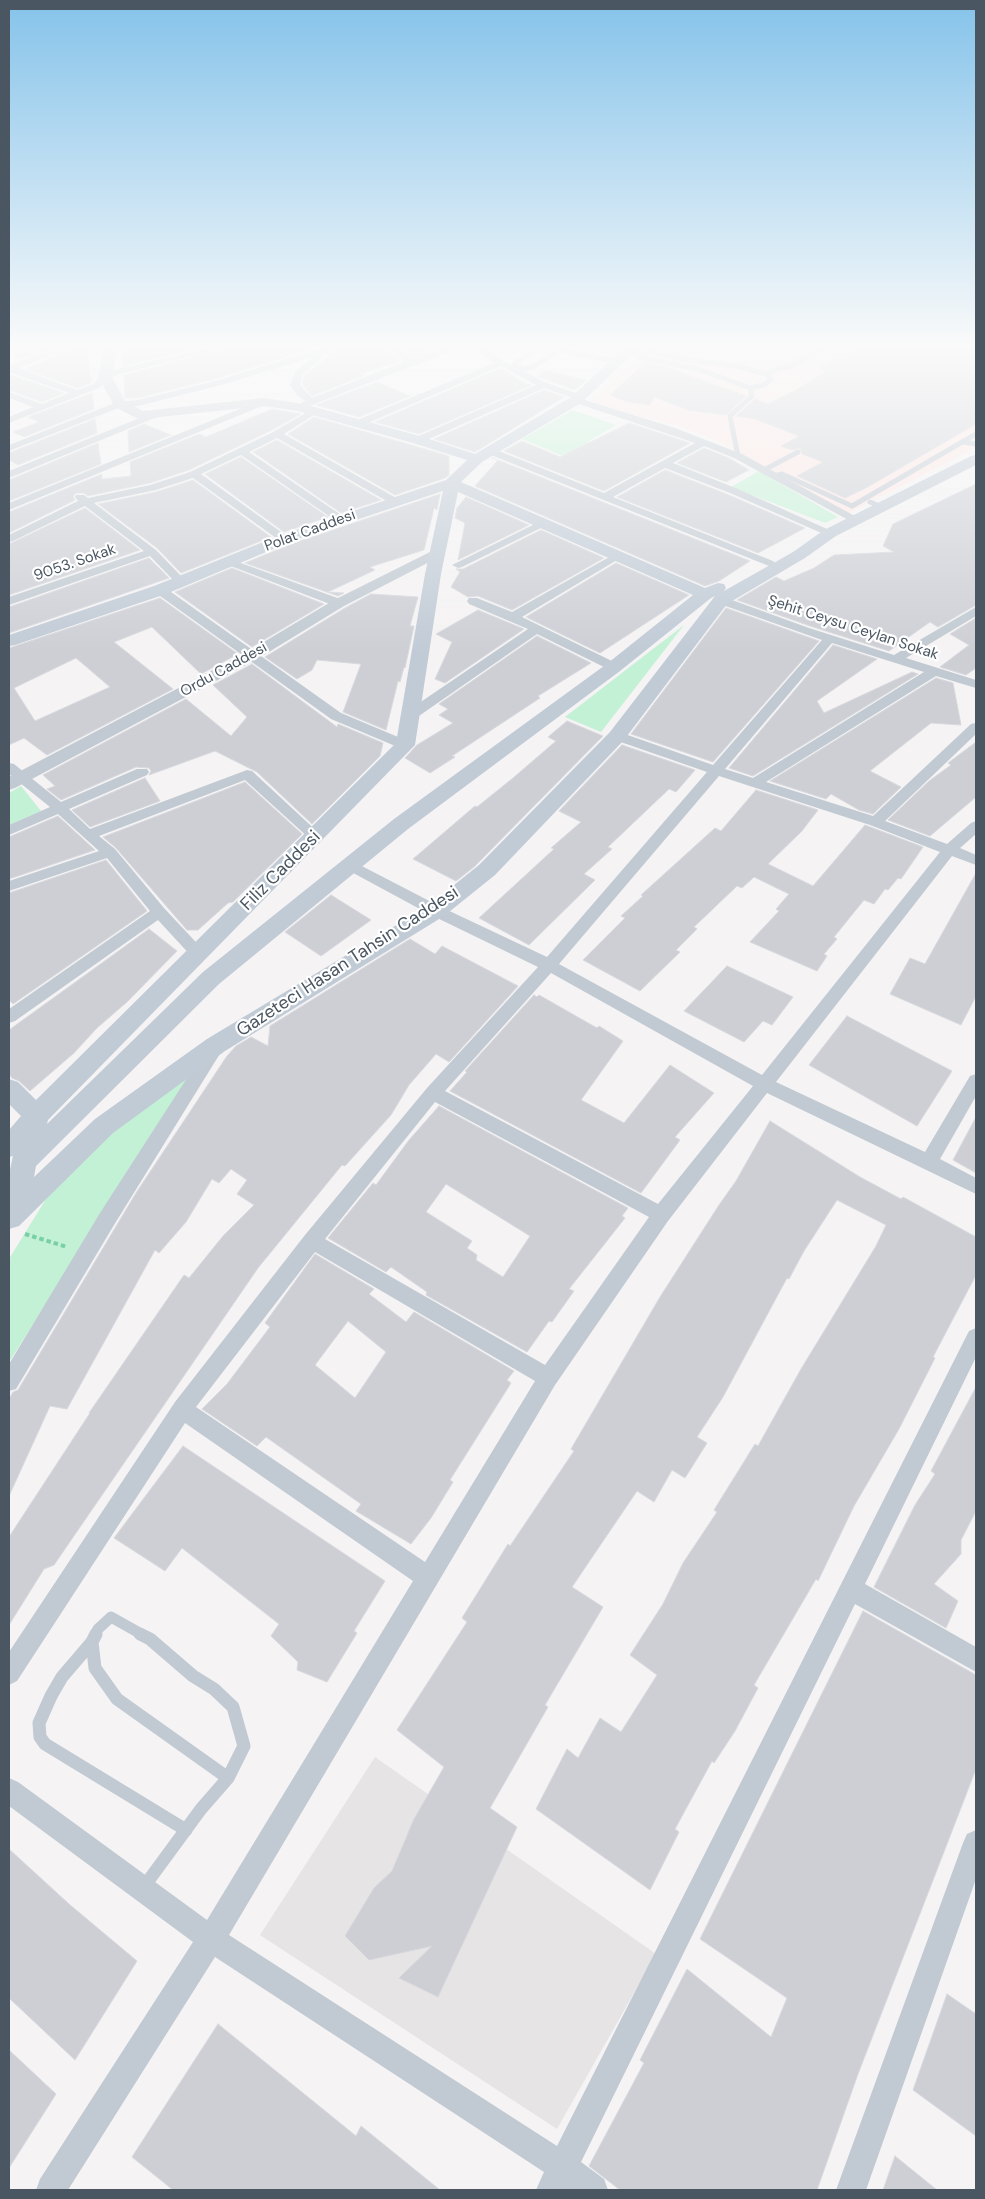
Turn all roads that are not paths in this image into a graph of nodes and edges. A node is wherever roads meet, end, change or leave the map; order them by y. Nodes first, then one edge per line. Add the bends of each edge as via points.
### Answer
1 (74, 448) edge
2 (153, 448) edge
3 (250, 448) edge
4 (301, 448) edge
5 (452, 448) edge
6 (496, 448) edge
7 (694, 448) edge
8 (715, 448) edge
9 (736, 448) edge
10 (953, 448) edge
11 (241, 452) junction
12 (798, 452) dead end
13 (484, 455) junction
14 (738, 456) junction
15 (976, 459) edge
16 (665, 464) junction
17 (769, 473) junction
18 (10, 474) edge
19 (194, 474) junction
20 (60, 486) junction
21 (450, 490) junction
22 (45, 492) junction
23 (606, 496) junction
24 (87, 501) junction
25 (394, 501) junction
26 (9, 507) edge
27 (340, 519) junction
28 (856, 520) junction
29 (543, 523) junction
30 (823, 537) junction
31 (9, 539) edge
32 (284, 539) junction
33 (152, 552) junction
34 (438, 552) junction
35 (618, 555) junction
36 (227, 562) junction
37 (769, 563) junction
38 (458, 565) dead end
39 (180, 581) junction
40 (160, 590) junction
41 (713, 597) junction
42 (9, 601) edge
43 (473, 601) dead end
44 (339, 603) junction
45 (976, 611) edge
46 (512, 617) junction
47 (535, 630) junction
48 (10, 637) edge
49 (830, 638) junction
50 (253, 655) junction
51 (896, 659) junction
52 (614, 667) junction
53 (934, 672) junction
54 (976, 684) edge
55 (411, 715) junction
56 (976, 727) edge
57 (617, 736) junction
58 (405, 745) junction
59 (9, 767) edge
60 (716, 771) junction
61 (142, 772) dead end
62 (15, 781) edge
63 (755, 783) junction
64 (59, 806) junction
65 (875, 822) junction
66 (976, 826) edge
67 (9, 830) edge
68 (88, 835) junction
69 (315, 836) junction
70 (950, 850) junction
71 (110, 852) junction
72 (976, 860) edge
73 (349, 865) junction
74 (9, 886) edge
75 (436, 910) junction
76 (159, 912) junction
77 (199, 954) junction
78 (550, 965) junction
79 (9, 1017) edge
80 (216, 1046) junction
81 (976, 1081) edge
82 (764, 1084) junction
83 (9, 1089) edge
84 (433, 1093) junction
85 (36, 1116) junction
86 (16, 1155) edge
87 (929, 1162) junction
88 (9, 1182) edge
89 (976, 1187) edge
90 (661, 1215) junction
91 (14, 1220) edge
92 (312, 1241) junction
93 (976, 1336) edge
94 (548, 1378) junction
95 (9, 1382) edge
96 (182, 1409) junction
97 (428, 1577) junction
98 (851, 1589) junction
99 (92, 1642) junction
100 (976, 1660) edge
101 (9, 1673) edge
102 (228, 1778) junction
103 (9, 1791) edge
104 (186, 1830) junction
105 (976, 1843) edge
106 (142, 1888) junction
107 (212, 1939) junction
108 (556, 2178) edge
109 (51, 2190) edge
110 (593, 2190) edge
111 (851, 2190) edge

1 - 18 street
2 - 20 street
3 - 11 street
4 - 25 street
5 - 13 main road
6 - 13 main road, Polat Caddesi
7 - 16 street
8 - 14 street
9 - 14 lane
10 - 17 lane via 852,506 782,474
11 - 19 street
11 - 27 street
12 - 17 lane
13 - 21 main road, Polat Caddesi
13 - 23 street
14 - 17 street
15 - 28 main road, Gazeteci Hasan Tahsin Caddesi via 876,504
16 - 23 street
16 - 30 street via 734,491
17 - 28 street
18 - 22 street
19 - 24 street via 152,488
19 - 32 street
20 - 22 street
20 - 24 street
21 - 25 main road, Polat Caddesi via 420,493
21 - 29 main road
21 - 34 main road
22 - 26 street
23 - 37 street
24 - 31 street
24 - 33 street
25 - 27 main road, Polat Caddesi
27 - 32 main road, Polat Caddesi
28 - 30 main road, Gazeteci Hasan Tahsin Caddesi
29 - 35 main road
29 - 38 street
30 - 37 main road, Gazeteci Hasan Tahsin Caddesi
30 - 41 main road, Gazeteci Hasan Tahsin Caddesi via 799,555
32 - 36 main road, Polat Caddesi
33 - 39 street
33 - 42 street, 9053. Sokak
34 - 44 street, Ordu Caddesi
34 - 55 main road
35 - 41 main road
35 - 46 street
36 - 39 main road, Polat Caddesi
36 - 44 street
37 - 41 main road, Gazeteci Hasan Tahsin Caddesi
39 - 40 main road, Polat Caddesi
40 - 48 main road, Polat Caddesi
40 - 50 street
41 - 49 street, Şehit Ceysu Ceylan Sokak
41 - 52 main road, Gazeteci Hasan Tahsin Caddesi
41 - 57 main road, Gazeteci Hasan Tahsin Caddesi
43 - 46 street
44 - 50 street, Ordu Caddesi
45 - 51 street
46 - 47 street
47 - 52 street
47 - 55 street
49 - 51 street, Şehit Ceysu Ceylan Sokak
49 - 60 street
50 - 58 street via 336,716
50 - 62 street, Ordu Caddesi
51 - 53 street, Şehit Ceysu Ceylan Sokak
52 - 73 main road, Gazeteci Hasan Tahsin Caddesi
53 - 54 street, Şehit Ceysu Ceylan Sokak
53 - 63 street
55 - 58 main road
56 - 65 street
57 - 60 street
57 - 75 main road, Gazeteci Hasan Tahsin Caddesi via 487,870
58 - 69 main road, Filiz Caddesi
59 - 62 street
60 - 63 street
60 - 78 street
61 - 64 street
62 - 64 street
63 - 65 street
64 - 67 street
64 - 68 street
65 - 70 street
66 - 70 street
68 - 69 street via 247,774
68 - 71 street
69 - 77 main road, Filiz Caddesi
70 - 72 street
70 - 82 street
71 - 74 street
71 - 76 street
73 - 75 street
73 - 86 main road, Gazeteci Hasan Tahsin Caddesi via 211,978
75 - 78 street
75 - 80 main road, Gazeteci Hasan Tahsin Caddesi
76 - 77 street
76 - 79 street
77 - 85 main road, Filiz Caddesi
78 - 82 street
78 - 84 street
80 - 91 main road, Gazeteci Hasan Tahsin Caddesi via 104,1126
80 - 95 street
81 - 87 street
82 - 87 street
82 - 90 street
83 - 85 main road
84 - 90 street
84 - 92 street
85 - 86 main road, Filiz Caddesi
86 - 88 main road, Gazeteci Hasan Tahsin Caddesi
86 - 91 main road
87 - 89 street
90 - 94 street
92 - 94 street
92 - 96 street
93 - 98 street
94 - 97 street
96 - 97 street
96 - 101 street
97 - 107 street
98 - 100 street
98 - 108 street
99 - 102 lane via 94,1668 117,1699
99 - 102 lane via 98,1629 111,1617 150,1639 234,1707 244,1746
99 - 104 lane via 62,1677 51,1696 39,1723 40,1737 46,1744
102 - 104 lane
103 - 106 street
104 - 106 lane
105 - 111 street
106 - 107 street
107 - 108 street
107 - 109 street
108 - 110 street

